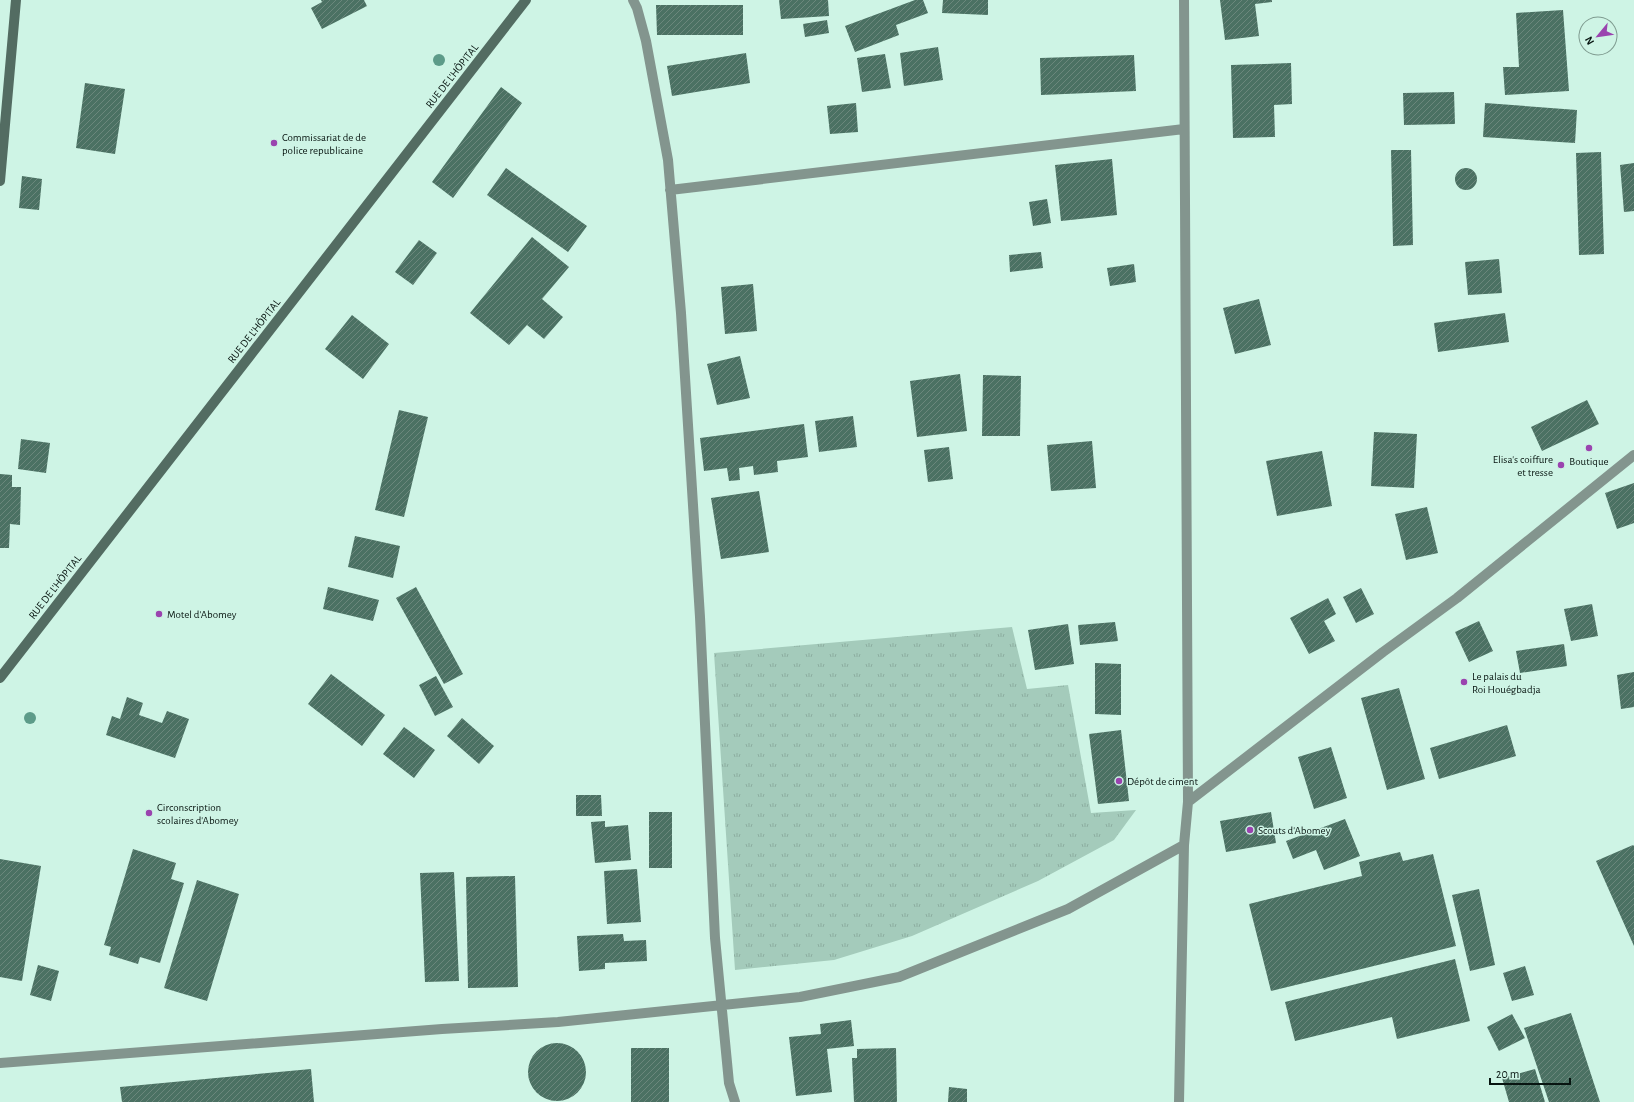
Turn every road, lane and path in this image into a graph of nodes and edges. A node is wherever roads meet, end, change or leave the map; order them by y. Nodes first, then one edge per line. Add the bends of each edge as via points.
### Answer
1 (16, 0) edge
2 (526, 0) edge
3 (633, 0) edge
4 (1184, 0) edge
5 (1184, 129) junction
6 (0, 181) edge
7 (670, 190) junction
8 (1634, 455) edge
9 (0, 678) edge
10 (1188, 802) junction
11 (1184, 844) junction
12 (721, 1006) junction
13 (0, 1063) edge
14 (735, 1102) edge
15 (1179, 1102) edge

1 - 6 street
2 - 9 street, RUE DE L'HÔPITAL
3 - 7 street via 646,41 668,160
4 - 5 street
5 - 7 street
5 - 10 street
7 - 12 street via 681,313 700,617 715,938
8 - 10 street via 1456,598
10 - 11 street
11 - 12 street via 1068,909 899,977 800,997
11 - 15 street
12 - 13 street via 558,1022
12 - 14 street via 729,1083

